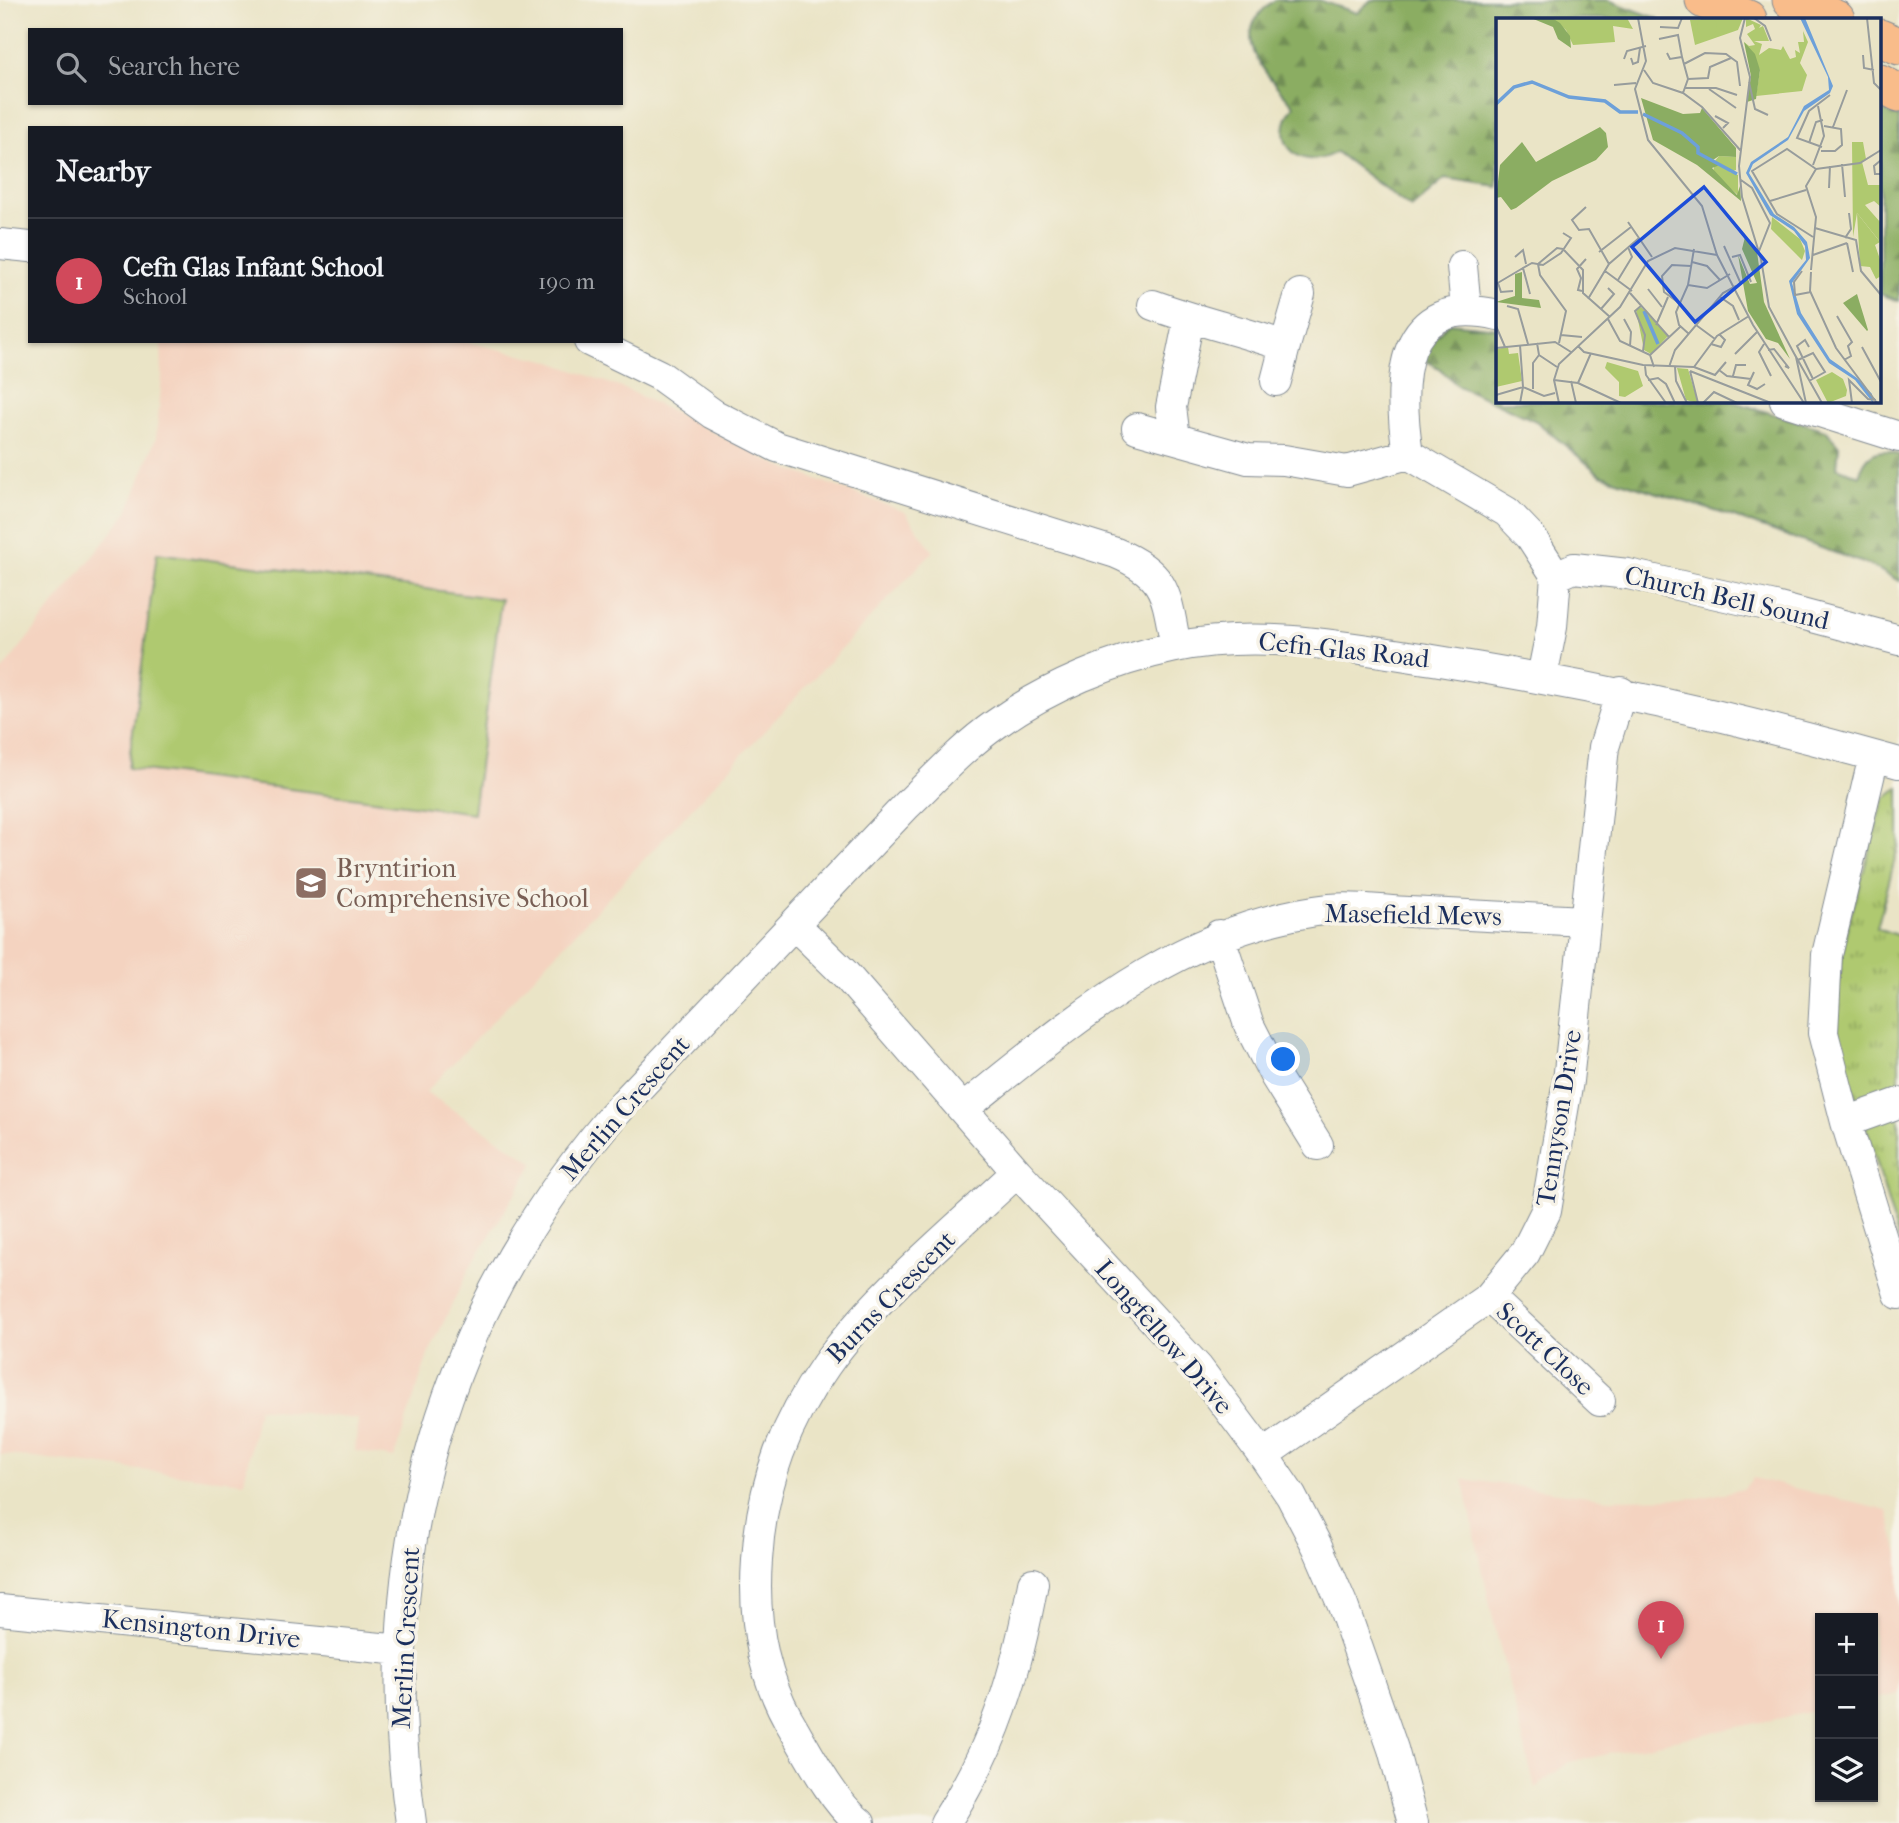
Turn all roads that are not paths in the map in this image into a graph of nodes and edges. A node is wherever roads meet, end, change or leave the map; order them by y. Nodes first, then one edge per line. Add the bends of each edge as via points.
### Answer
1 (1704, 0) edge
2 (1791, 0) edge
3 (1746, 18) edge
4 (1834, 18) edge
5 (1882, 39) edge
6 (1899, 46) edge
7 (1882, 84) edge
8 (1899, 93) edge
9 (0, 244) edge
10 (28, 247) edge
11 (1462, 266) dead end
12 (1300, 294) dead end
13 (1153, 304) dead end
14 (1466, 309) junction
15 (1496, 315) edge
16 (1189, 318) junction
17 (593, 343) edge
18 (1285, 346) junction
19 (1276, 381) dead end
20 (1788, 402) edge
21 (1137, 428) dead end
22 (1899, 437) edge
23 (1175, 438) junction
24 (1408, 454) junction
25 (1556, 576) junction
26 (1899, 640) edge
27 (1176, 647) junction
28 (1542, 677) junction
29 (1621, 692) junction
30 (1887, 759) edge
31 (1585, 920) junction
32 (795, 925) junction
33 (1219, 935) junction
34 (1899, 1103) edge
35 (963, 1109) junction
36 (1846, 1122) junction
37 (1318, 1145) dead end
38 (1017, 1172) junction
39 (1899, 1294) edge
40 (1489, 1297) junction
41 (1600, 1401) dead end
42 (1263, 1455) junction
43 (1033, 1583) dead end
44 (0, 1609) edge
45 (401, 1650) junction
46 (1407, 1821) edge
47 (411, 1823) edge
48 (860, 1823) edge
49 (945, 1823) edge

1 - 3 main road
2 - 4 main road
5 - 6 main road
7 - 8 main road
9 - 10 street
11 - 14 street
12 - 18 street
13 - 16 street
14 - 15 street
14 - 24 street via 1430,321 1410,353 1401,392
16 - 18 street
16 - 23 street via 1171,407
17 - 27 street via 648,369 713,414 777,447 1144,565 1165,595
18 - 19 street
20 - 22 street
21 - 23 street
23 - 24 street via 1248,459 1347,471
24 - 25 street via 1507,512 1531,537
25 - 26 street, Church Bell Sound via 1574,568 1628,574
25 - 28 street
27 - 28 street, Cefn-Glas Road via 1240,639 1314,641
27 - 32 street, Merlin Crescent via 1088,674 995,724 906,806
28 - 29 street, Cefn-Glas Road
29 - 30 street, Cefn-Glas Road
29 - 31 street, Tennyson Drive via 1604,747
30 - 36 street via 1827,955 1823,1033
31 - 33 street, Masefield Mews via 1333,908
31 - 40 street, Tennyson Drive via 1568,1082 1546,1211 1525,1253
32 - 35 street, Longfellow Drive via 845,974
32 - 45 street, Merlin Crescent via 586,1145 505,1270 473,1329 437,1425 409,1547
33 - 35 street, Masefield Mews via 1165,960 1082,1016
33 - 37 street via 1249,1025
34 - 36 street
35 - 38 street, Longfellow Drive
36 - 39 street
38 - 42 street, Longfellow Drive via 1198,1368
38 - 48 street, Burns Crescent via 842,1342 798,1407 778,1449 764,1497 755,1594 764,1660 775,1694 802,1743
40 - 41 street, Scott Close
40 - 42 street, Tennyson Drive
42 - 46 street, Longfellow Drive via 1291,1496 1343,1606 1385,1725
43 - 49 street via 1021,1650 993,1737
44 - 45 street, Kensington Drive
45 - 47 street, Merlin Crescent via 402,1759

